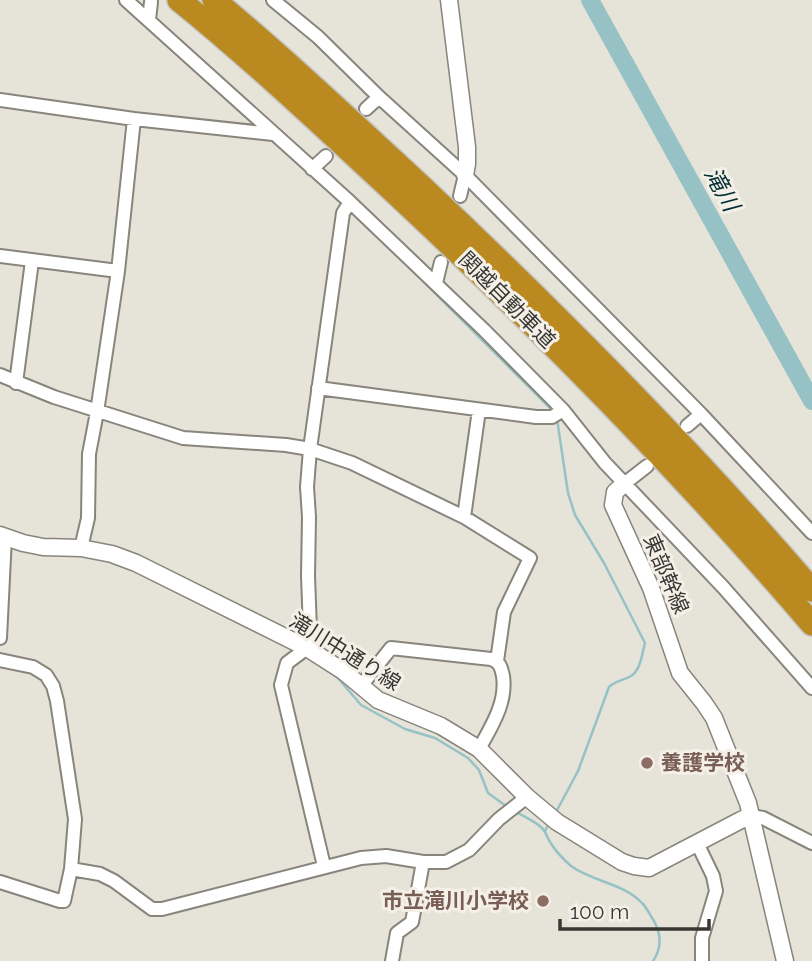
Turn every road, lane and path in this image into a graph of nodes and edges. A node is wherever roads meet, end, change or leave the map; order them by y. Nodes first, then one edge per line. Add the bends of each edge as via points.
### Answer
1 (125, 0) edge
2 (179, 0) edge
3 (214, 0) edge
4 (273, 0) edge
5 (449, 0) edge
6 (151, 2) dead end
7 (149, 20) junction
8 (379, 97) junction
9 (0, 100) edge
10 (366, 109) dead end
11 (134, 119) junction
12 (273, 134) junction
13 (326, 156) dead end
14 (312, 169) junction
15 (465, 175) junction
16 (460, 196) dead end
17 (350, 202) junction
18 (0, 256) edge
19 (33, 261) junction
20 (442, 262) dead end
21 (118, 271) junction
22 (436, 283) junction
23 (0, 375) edge
24 (16, 383) junction
25 (318, 388) junction
26 (479, 410) junction
27 (97, 412) junction
28 (558, 413) junction
29 (701, 414) junction
30 (687, 426) dead end
31 (310, 449) junction
32 (647, 466) dead end
33 (624, 484) junction
34 (464, 517) junction
35 (812, 533) edge
36 (3, 536) edge
37 (81, 548) junction
38 (2, 568) edge
39 (812, 590) edge
40 (812, 624) edge
41 (0, 638) edge
42 (307, 649) junction
43 (0, 660) edge
44 (497, 661) junction
45 (361, 686) junction
46 (812, 688) edge
47 (479, 750) junction
48 (527, 797) junction
49 (751, 816) junction
50 (812, 842) edge
51 (697, 843) junction
52 (423, 862) junction
53 (324, 866) junction
54 (71, 869) junction
55 (0, 882) edge
56 (392, 961) edge
57 (702, 961) edge
58 (785, 961) edge

1 - 7 street
2 - 40 highway, 関越自動車道 via 345,146 537,329
3 - 39 highway, 関越自動車道 via 357,126 550,310 706,471
4 - 8 street
5 - 15 street via 467,147
6 - 7 street
7 - 12 street
8 - 10 street
8 - 15 street
9 - 11 street
11 - 12 street
11 - 21 street
12 - 14 street
13 - 14 street
14 - 17 street
15 - 16 street
15 - 29 street
17 - 22 street
17 - 25 street via 343,213
18 - 19 street
19 - 21 street
19 - 24 street
20 - 22 street
21 - 27 street
22 - 28 street
23 - 24 street
24 - 27 street
25 - 26 street
25 - 31 street
26 - 28 street via 536,417
26 - 34 street
27 - 31 street via 183,438
27 - 37 street
28 - 33 street
29 - 30 street
29 - 35 street
31 - 34 street via 352,463
31 - 42 street
32 - 33 street
33 - 46 street
33 - 49 street, 東部幹線 via 615,492 615,512 651,588 680,673 714,718
34 - 44 street via 530,558 504,612
36 - 37 street, 滝川中通り線 via 43,547
36 - 38 street
37 - 42 street, 滝川中通り線 via 135,563
38 - 41 street
42 - 45 street, 滝川中通り線
42 - 53 street via 287,663 281,685
43 - 54 street via 33,667 53,686 75,819
44 - 45 street via 391,648
44 - 47 street via 503,679 502,699
45 - 47 street, 滝川中通り線 via 378,700 441,726
47 - 48 street, 滝川中通り線
48 - 51 street, 滝川中通り線 via 610,855 634,866 649,868
48 - 52 street via 469,850 446,862
49 - 50 street
49 - 51 street, 滝川中通り線
49 - 58 street, 東部幹線
51 - 57 street via 716,891 701,942
52 - 53 street via 386,856
52 - 56 street via 412,922 397,933
53 - 54 street via 162,909 152,909 100,874
54 - 55 street via 64,901

